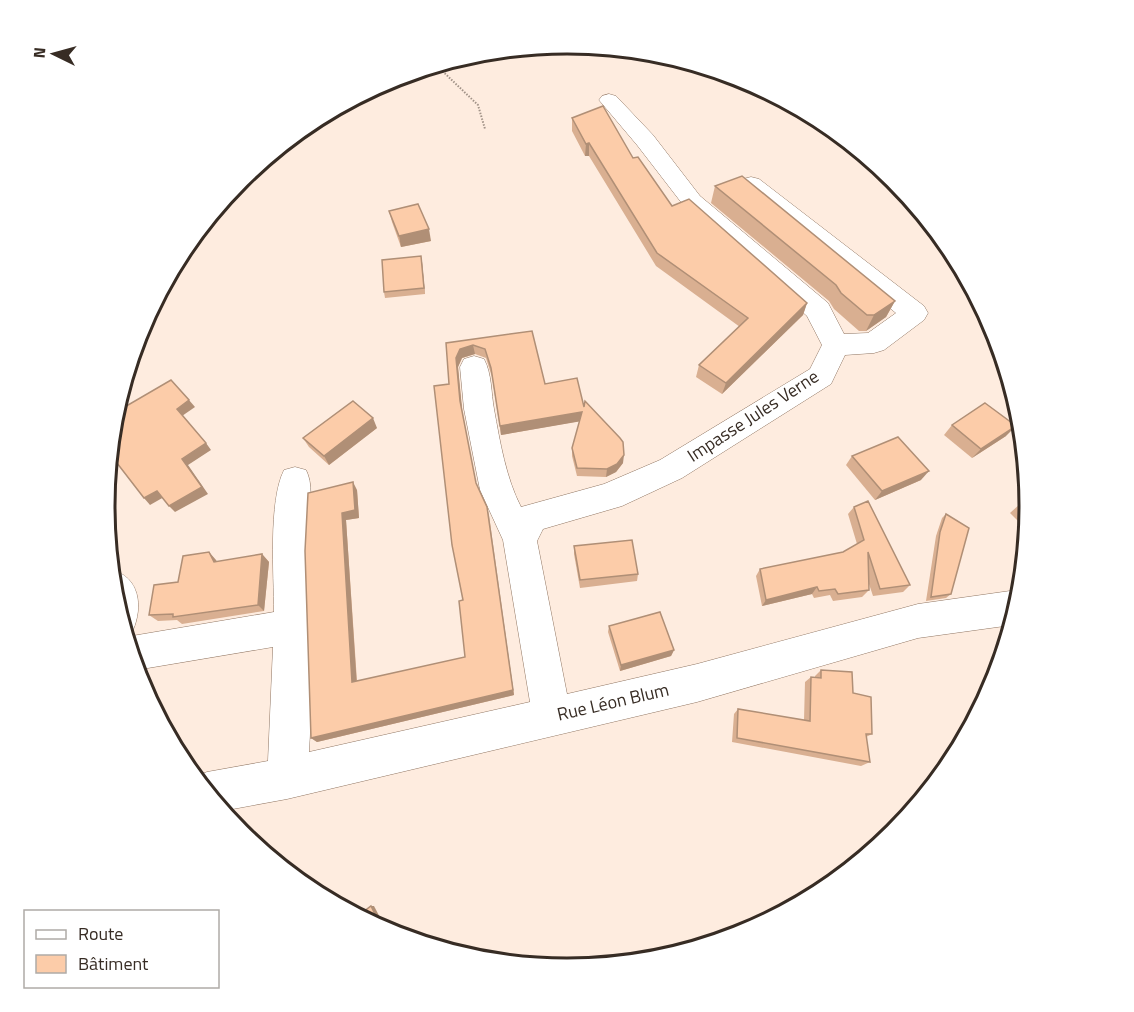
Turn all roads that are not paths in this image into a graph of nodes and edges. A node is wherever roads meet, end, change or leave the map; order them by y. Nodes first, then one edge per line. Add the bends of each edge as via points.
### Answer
1 (609, 100) dead end
2 (752, 184) edge
3 (836, 345) junction
4 (474, 367) dead end
5 (295, 480) dead end
6 (520, 540) junction
7 (1007, 608) edge
8 (292, 626) junction
9 (139, 651) edge
10 (552, 716) junction
11 (287, 778) junction
12 (216, 791) edge

1 - 3 street via 692,201 818,310
2 - 3 street via 914,313 874,343
3 - 6 street, Impasse Jules Verne via 821,376 671,469 610,496 532,518
4 - 6 street via 496,490
5 - 8 street via 291,527
6 - 10 street
7 - 10 street, Rue Léon Blum via 918,621 697,683
8 - 9 street
8 - 11 street
10 - 11 street, Rue Léon Blum
11 - 12 street, Rue Léon Blum

